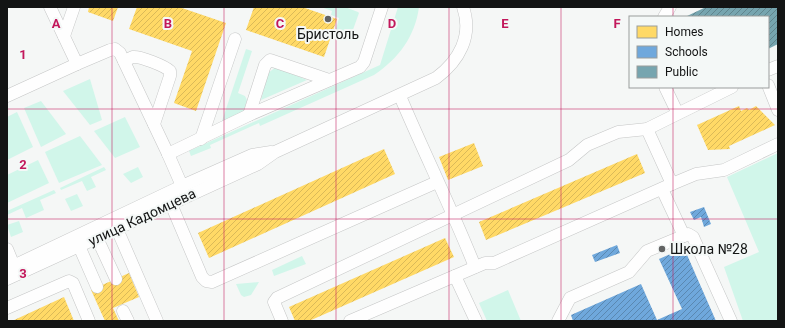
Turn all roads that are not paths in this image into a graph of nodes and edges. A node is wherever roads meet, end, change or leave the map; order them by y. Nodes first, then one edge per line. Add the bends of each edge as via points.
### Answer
1 (50, 7) edge
2 (74, 7) edge
3 (382, 7) edge
4 (463, 7) edge
5 (670, 7) edge
6 (665, 16) edge
7 (64, 36) junction
8 (235, 39) dead end
9 (124, 61) junction
10 (77, 64) junction
11 (329, 80) junction
12 (665, 88) edge
13 (730, 88) edge
14 (769, 88) edge
15 (7, 96) edge
16 (400, 96) junction
17 (778, 110) edge
18 (677, 112) junction
19 (249, 114) junction
20 (154, 124) junction
21 (647, 129) junction
22 (201, 139) junction
23 (778, 144) edge
24 (275, 152) junction
25 (168, 154) junction
26 (437, 182) junction
27 (182, 186) junction
28 (667, 187) junction
29 (171, 204) junction
30 (454, 214) junction
31 (117, 229) junction
32 (684, 236) junction
33 (97, 238) junction
34 (79, 246) junction
35 (7, 249) edge
36 (11, 267) edge
37 (475, 267) junction
38 (455, 276) junction
39 (7, 279) edge
40 (116, 279) dead end
41 (98, 287) dead end
42 (7, 308) edge
43 (370, 317) edge
44 (89, 321) edge
45 (157, 321) edge
46 (282, 321) edge
47 (350, 321) edge
48 (476, 321) edge
49 (558, 321) edge
50 (731, 321) edge

1 - 7 street
2 - 7 street
3 - 11 street via 363,64
4 - 16 street, улица Кадомцева via 467,27 464,45 453,64 425,84
5 - 6 street
7 - 10 street
8 - 22 street
9 - 10 street via 118,51 112,49
9 - 20 street
9 - 20 street via 138,58 166,67 170,71
10 - 15 street
11 - 19 street
11 - 19 street via 270,60
12 - 18 street
13 - 18 street
14 - 17 street
16 - 24 street, улица Кадомцева
16 - 26 street via 424,145
18 - 21 street
19 - 22 street
20 - 25 street
21 - 28 street
21 - 30 street via 618,132 587,145 569,160
22 - 25 street
23 - 28 street via 724,170 696,174
24 - 27 street, улица Кадомцева via 252,155
24 - 29 street, улица Кадомцева via 258,164
25 - 27 street
26 - 29 street via 212,282 202,277
26 - 30 street
27 - 36 street, улица Кадомцева
28 - 32 street
28 - 37 street via 494,263
29 - 31 street, улица Кадомцева
30 - 37 street
30 - 46 street via 277,298 274,302
31 - 33 street, улица Кадомцева
31 - 45 street
32 - 49 street via 645,252 632,271 570,298
32 - 50 street via 688,234 693,237
33 - 34 street, улица Кадомцева
33 - 40 street
34 - 39 street, улица Кадомцева
34 - 41 street
35 - 36 street
37 - 38 street
38 - 43 street
38 - 48 street
42 - 44 street via 69,281 73,283
43 - 47 street

